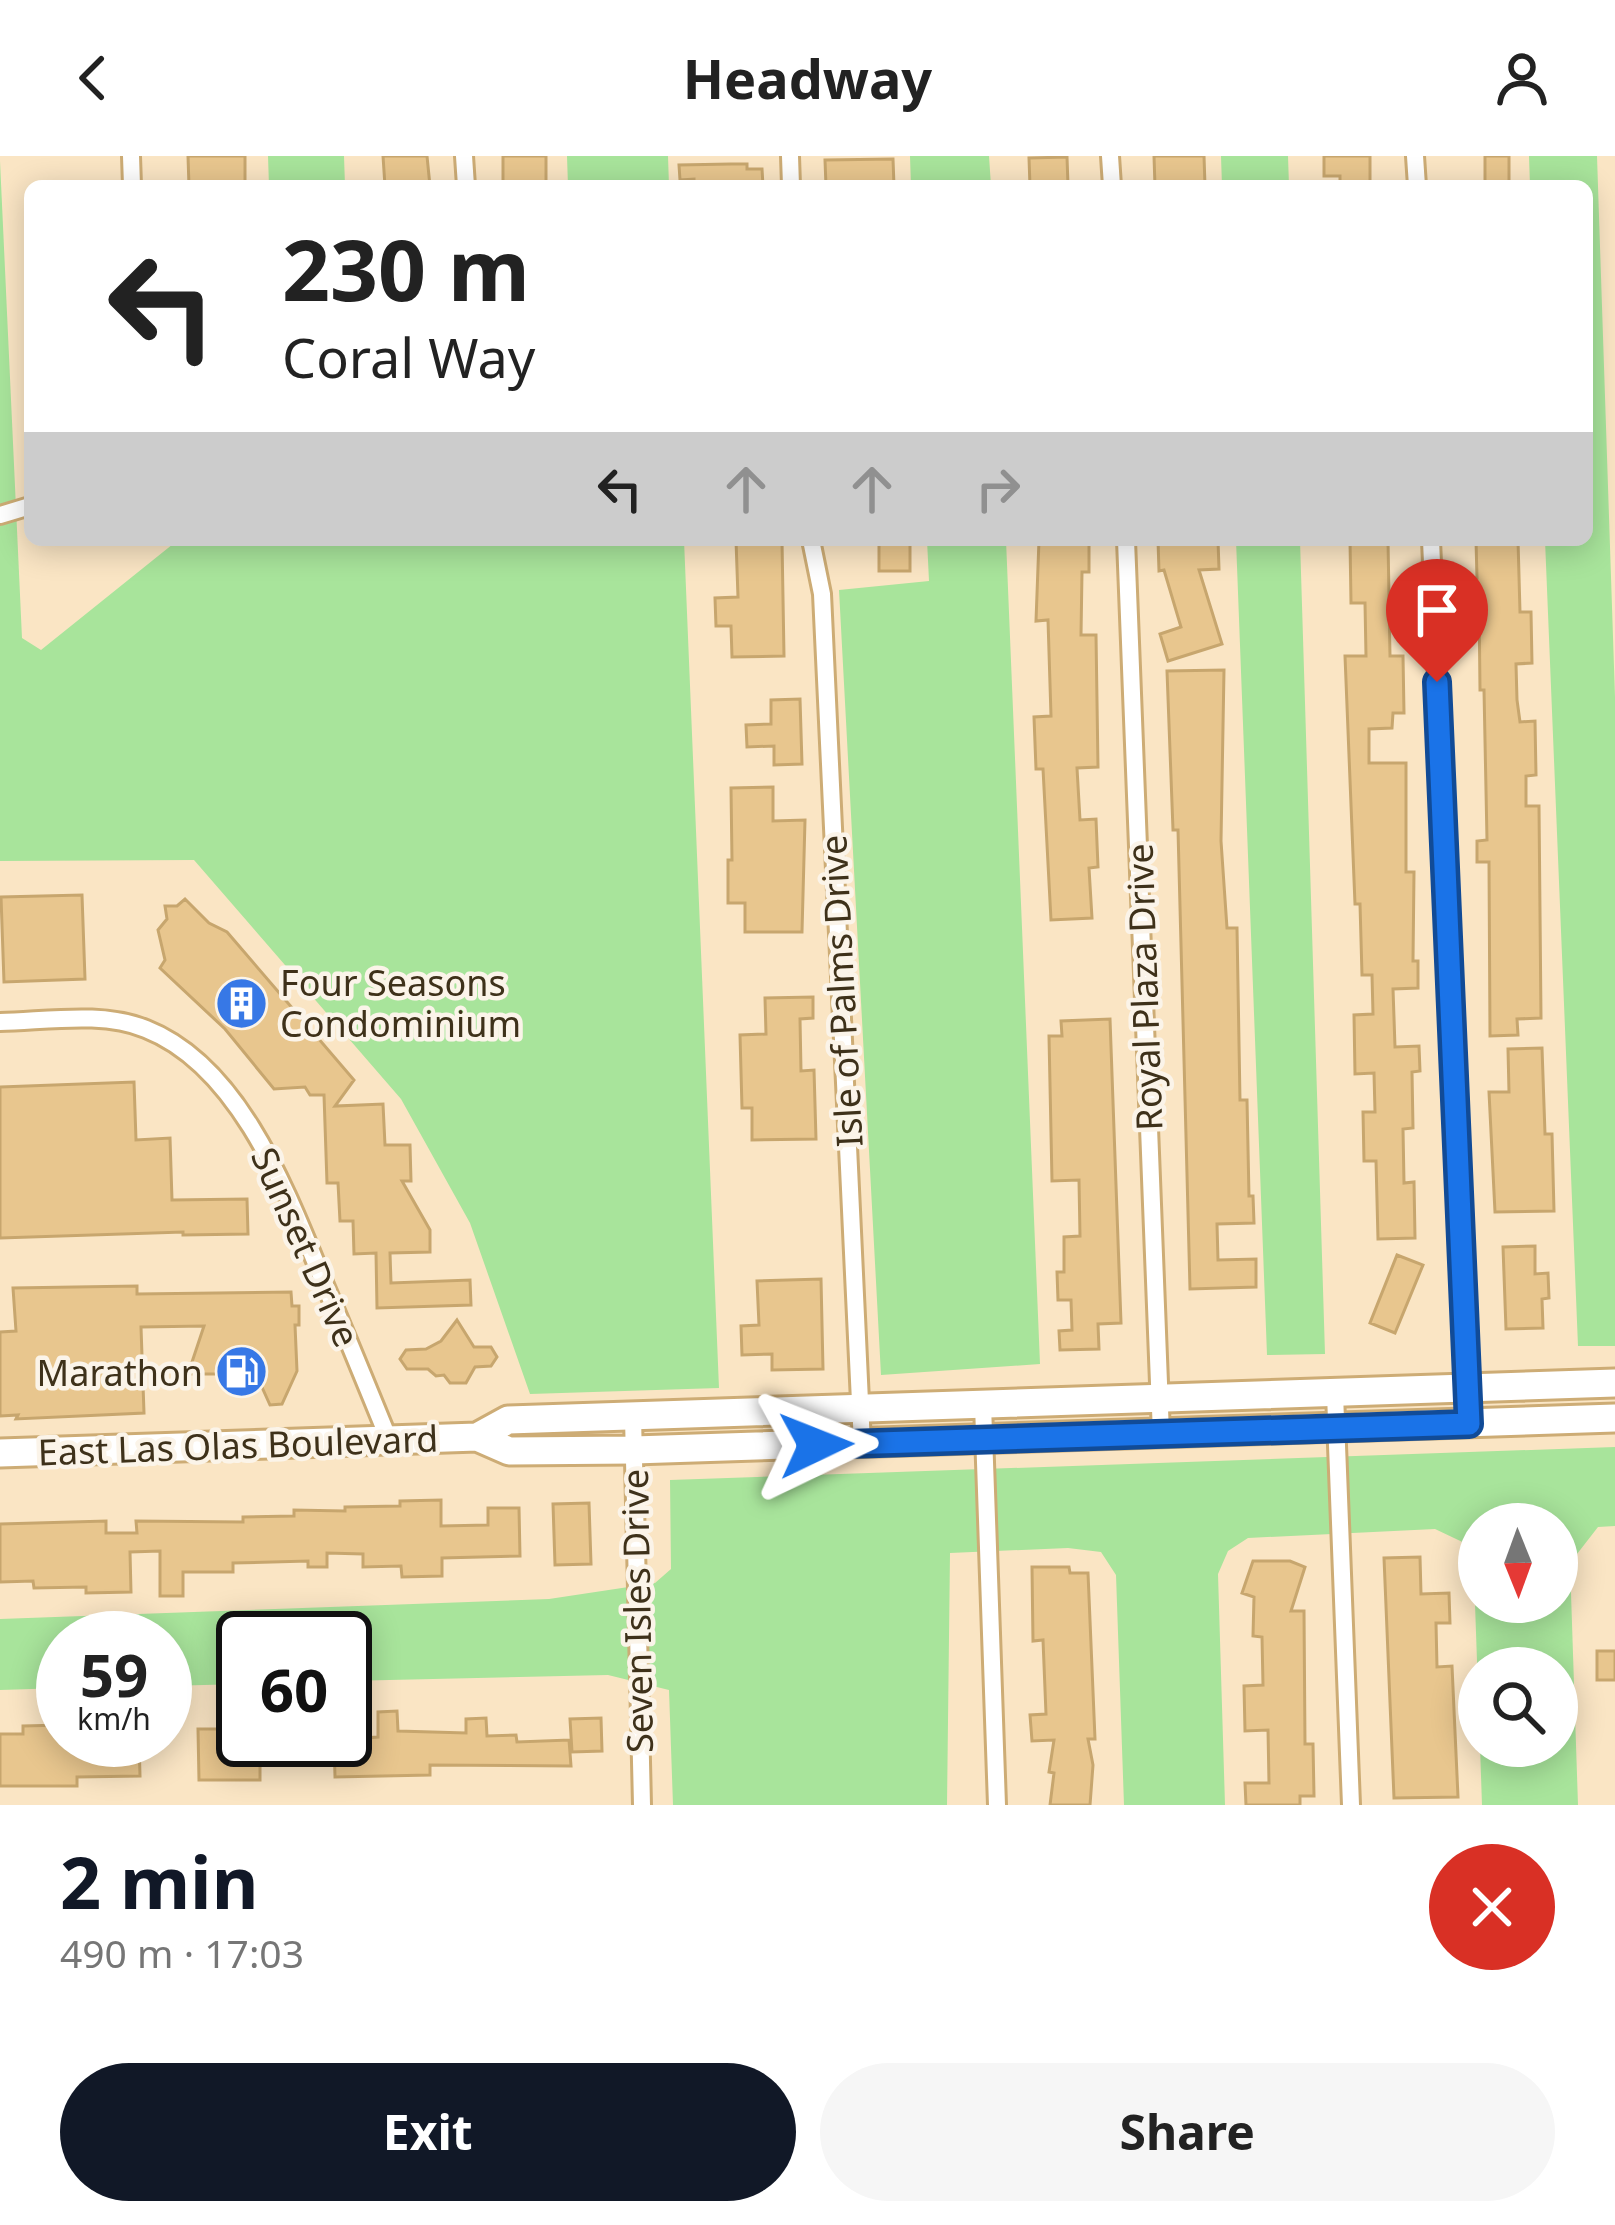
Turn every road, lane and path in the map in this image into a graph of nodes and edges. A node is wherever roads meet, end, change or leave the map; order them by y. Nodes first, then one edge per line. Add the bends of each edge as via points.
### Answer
1 (813, 546) edge
2 (1126, 546) edge
3 (1431, 546) edge
4 (0, 1022) edge
5 (1615, 1383) edge
6 (1467, 1390) junction
7 (1335, 1394) junction
8 (1161, 1400) junction
9 (983, 1405) junction
10 (860, 1409) junction
11 (633, 1417) junction
12 (1615, 1418) edge
13 (1469, 1424) junction
14 (1161, 1434) junction
15 (477, 1437) junction
16 (1337, 1439) junction
17 (389, 1440) junction
18 (862, 1444) junction
19 (634, 1450) junction
20 (985, 1451) junction
21 (0, 1453) edge
22 (642, 1805) edge
23 (997, 1805) edge
24 (1351, 1805) edge

1 - 10 street, Isle of Palms Drive via 822,594
2 - 8 street, Royal Plaza Drive
3 - 6 street
4 - 17 street, Sunset Drive via 111,1020 149,1030 193,1060 245,1115 286,1189
5 - 6 main road, East Las Olas Boulevard
6 - 7 main road, East Las Olas Boulevard
6 - 13 street
7 - 8 main road, East Las Olas Boulevard
7 - 16 street
8 - 9 main road, East Las Olas Boulevard
8 - 14 street, Royal Plaza Drive
9 - 10 main road, East Las Olas Boulevard
9 - 20 street
10 - 11 main road, East Las Olas Boulevard
10 - 18 street, Isle of Palms Drive
11 - 15 main road, East Las Olas Boulevard via 508,1420
11 - 19 street, Seven Isles Drive
12 - 13 main road, East Las Olas Boulevard
13 - 16 main road, East Las Olas Boulevard
14 - 16 main road, East Las Olas Boulevard
14 - 20 main road, East Las Olas Boulevard
15 - 17 main road, East Las Olas Boulevard
15 - 19 main road, East Las Olas Boulevard via 509,1451
16 - 24 street
17 - 21 main road, East Las Olas Boulevard
18 - 19 main road, East Las Olas Boulevard
18 - 20 main road, East Las Olas Boulevard
19 - 22 street, Seven Isles Drive
20 - 23 street

